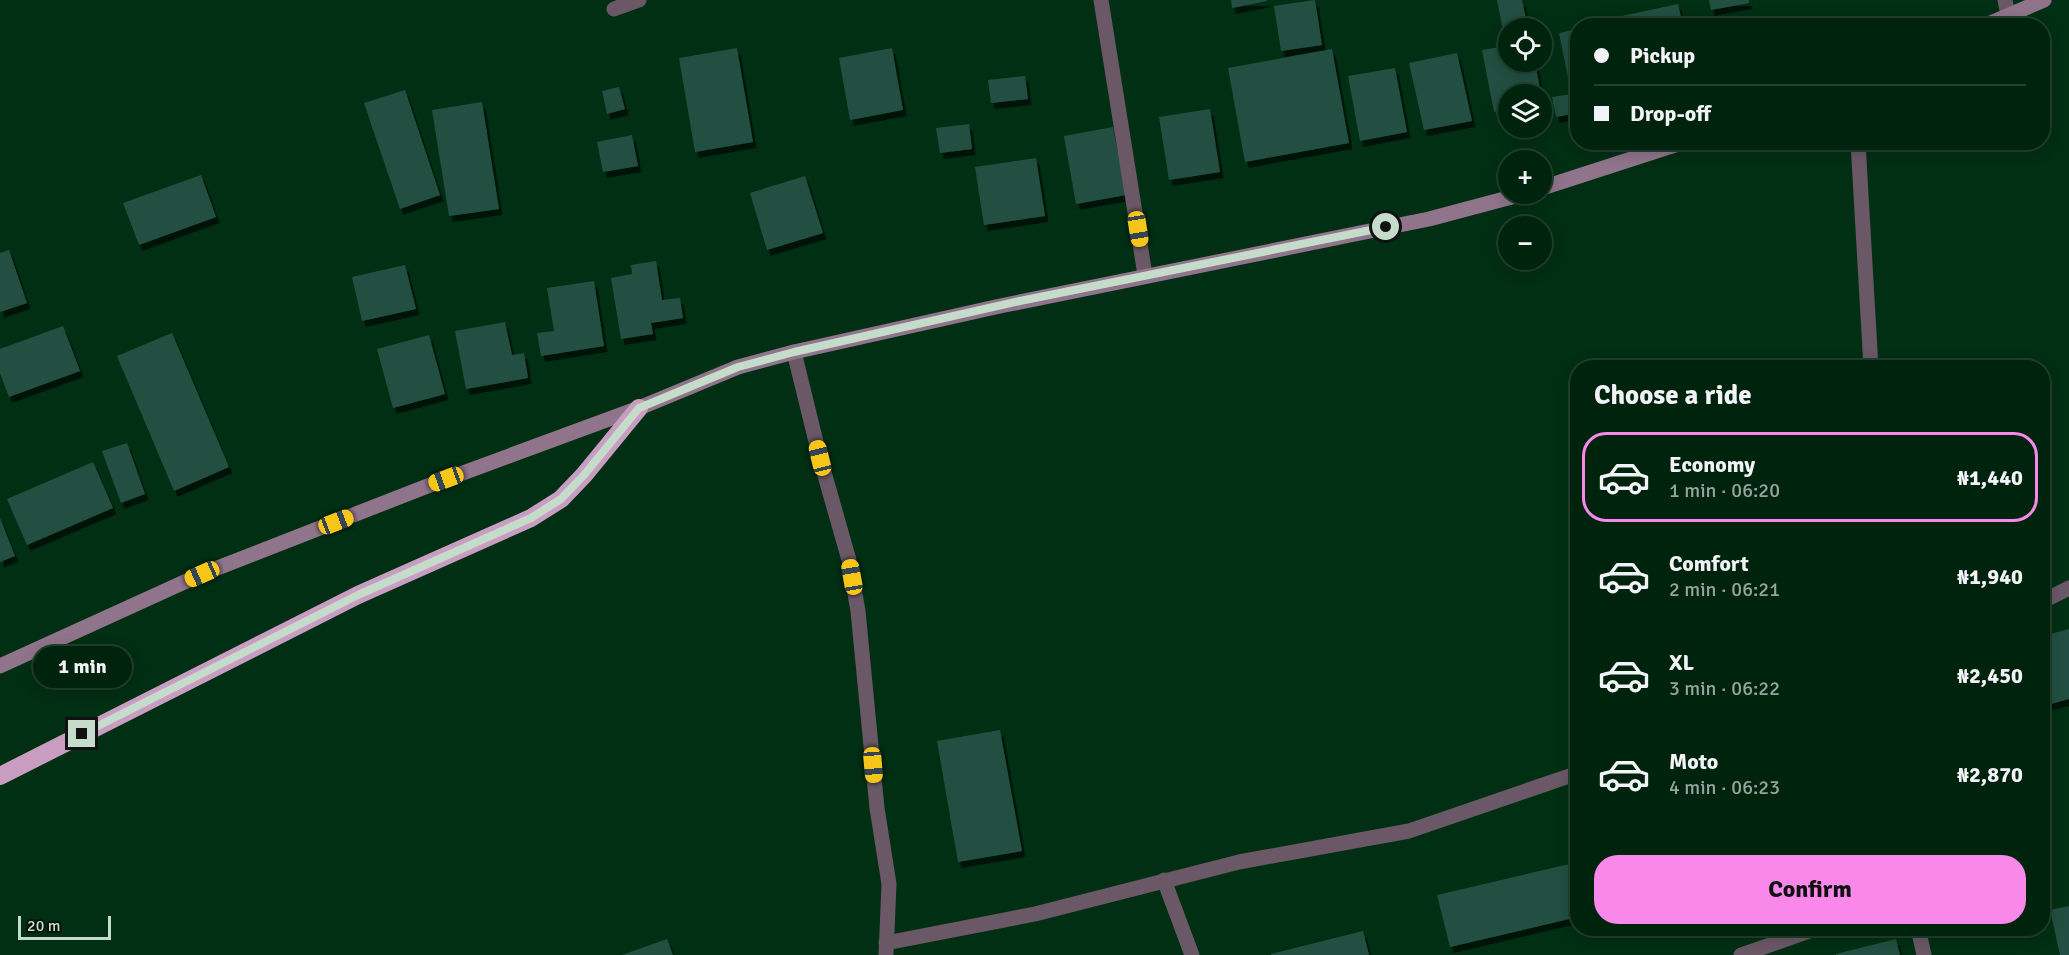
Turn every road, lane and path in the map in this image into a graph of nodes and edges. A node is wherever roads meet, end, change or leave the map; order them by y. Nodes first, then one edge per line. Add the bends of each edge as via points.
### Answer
1 (639, 0) edge
2 (1101, 0) edge
3 (2044, 0) edge
4 (2007, 8) edge
5 (614, 9) dead end
6 (1994, 18) edge
7 (1659, 150) edge
8 (1858, 150) edge
9 (1552, 185) edge
10 (1498, 201) edge
11 (1145, 275) junction
12 (794, 352) junction
13 (1871, 360) edge
14 (639, 408) junction
15 (2069, 588) edge
16 (2050, 598) edge
17 (0, 666) edge
18 (0, 776) edge
19 (1570, 776) edge
20 (1164, 880) junction
21 (1795, 936) edge
22 (1920, 936) edge
23 (886, 949) edge
24 (1192, 955) edge
25 (1741, 955) edge
26 (1924, 955) edge

1 - 5 street
2 - 11 street
3 - 4 main road
4 - 6 main road
7 - 9 main road
8 - 13 street
10 - 11 main road via 1430,219
11 - 12 main road
12 - 14 main road via 738,367
12 - 23 street via 849,560 858,611 877,808 889,884
14 - 17 main road via 202,574
14 - 18 highway via 561,499 531,518 358,595
15 - 16 street
19 - 20 street via 1409,831
20 - 23 street
20 - 24 street
21 - 25 street
22 - 26 street

